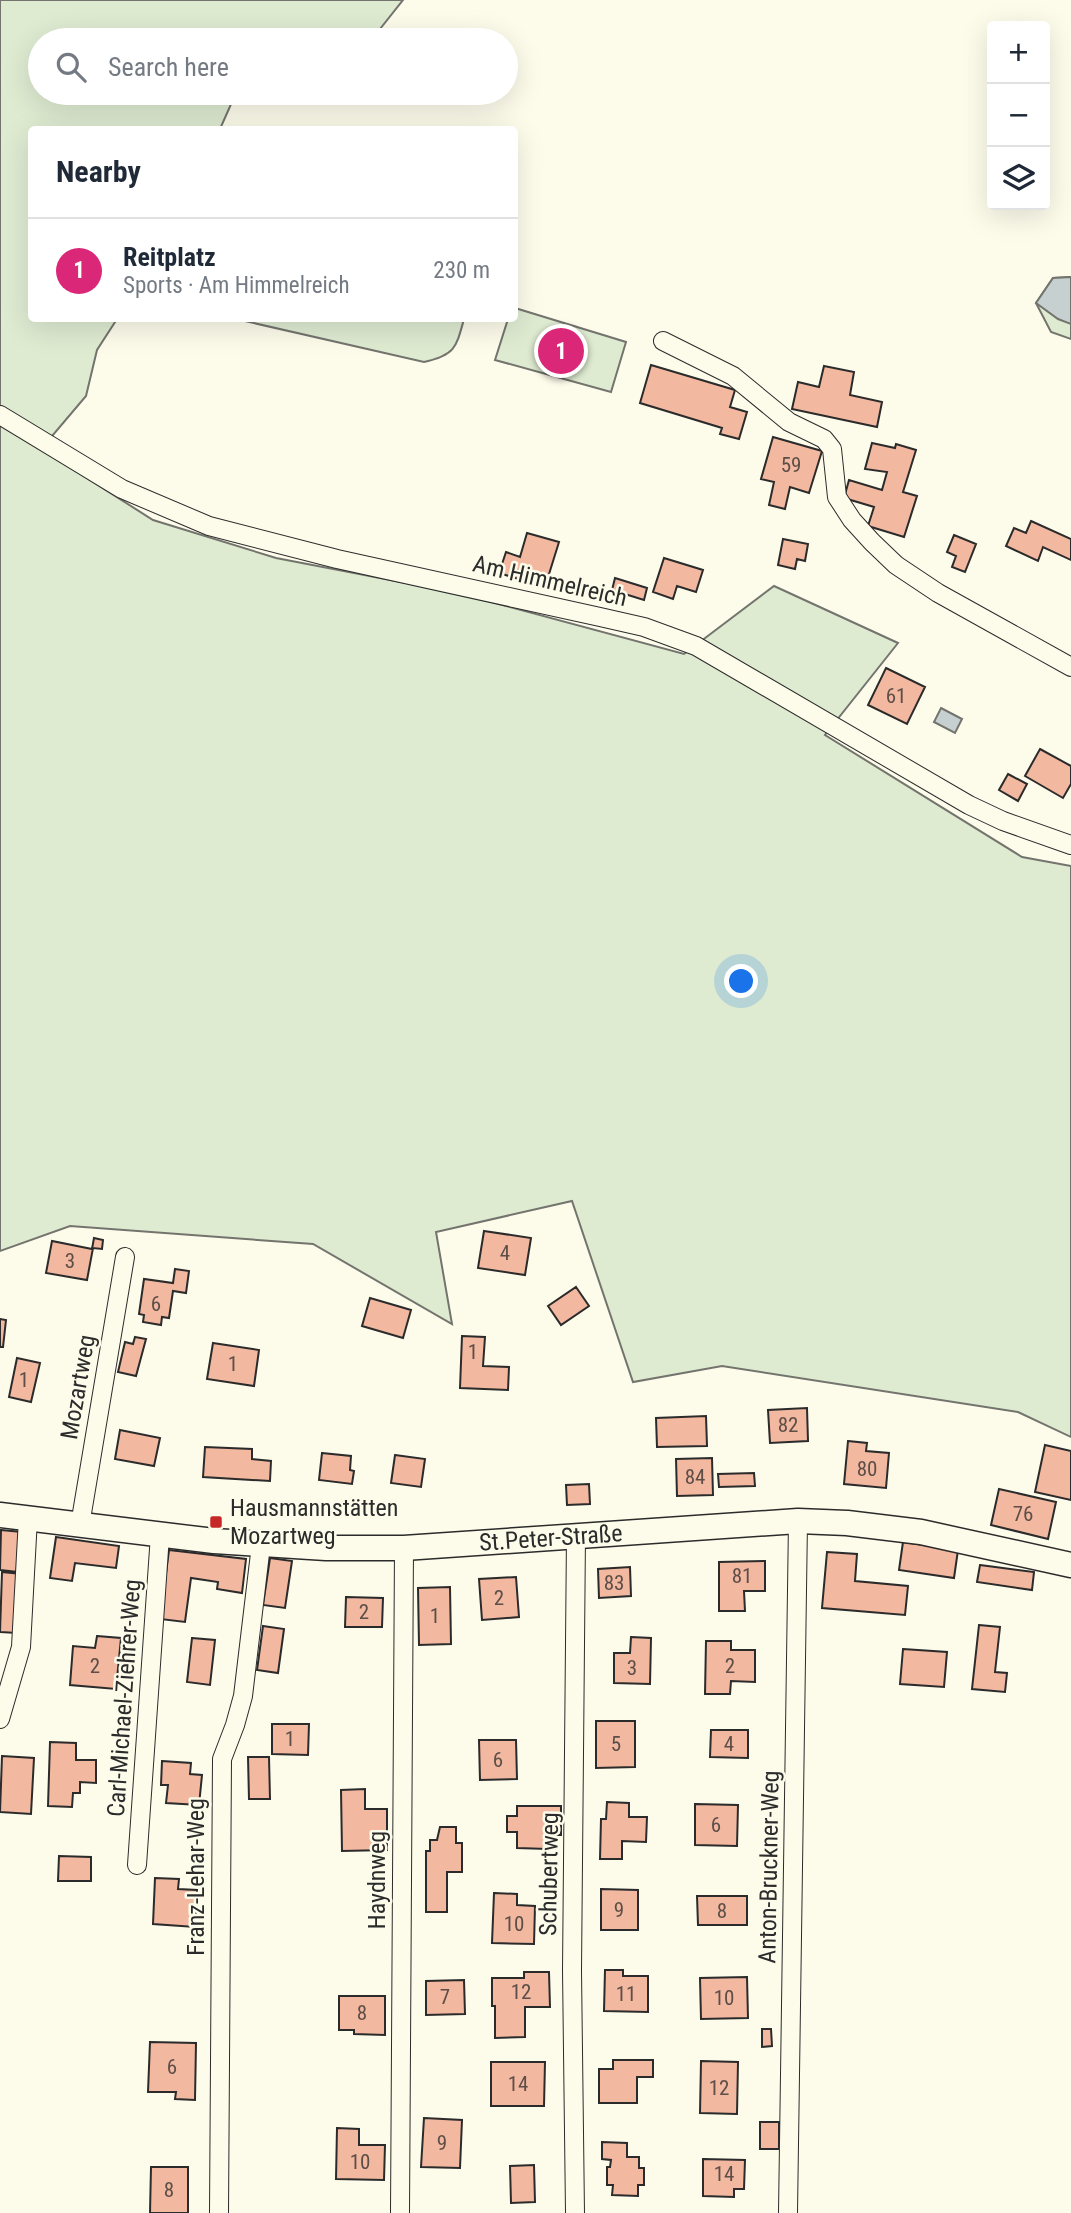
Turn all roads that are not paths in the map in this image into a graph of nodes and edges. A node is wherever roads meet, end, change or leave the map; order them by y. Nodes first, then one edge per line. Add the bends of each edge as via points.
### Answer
1 (663, 341) dead end
2 (0, 415) edge
3 (1071, 667) edge
4 (1071, 845) edge
5 (125, 1257) dead end
6 (0, 1514) edge
7 (28, 1518) junction
8 (799, 1521) junction
9 (80, 1525) junction
10 (160, 1535) junction
11 (576, 1535) junction
12 (261, 1545) junction
13 (404, 1548) junction
14 (1071, 1564) edge
15 (0, 1719) edge
16 (137, 1865) dead end
17 (219, 2213) edge
18 (400, 2213) edge
19 (575, 2213) edge
20 (788, 2213) edge

1 - 3 street via 733,376 789,422 824,439 832,449 837,497 852,520 896,565
2 - 4 street, Am Himmelreich via 122,489 209,526 611,619 696,646 969,805
5 - 9 street, Mozartweg
6 - 7 main road, St.Peter-Straße
7 - 9 main road, St.Peter-Straße
7 - 15 street via 21,1647
8 - 11 main road, St.Peter-Straße
8 - 14 main road, St.Peter-Straße via 921,1532
8 - 20 street, Anton-Bruckner-Weg
9 - 10 main road, St.Peter-Straße
10 - 12 main road, St.Peter-Straße
10 - 16 street, Carl-Michael-Ziehrer-Weg
11 - 13 main road, St.Peter-Straße
11 - 19 street, Schubertweg
12 - 13 main road, St.Peter-Straße
12 - 17 street, Franz-Lehar-Weg via 243,1696 222,1759
13 - 18 street, Haydnweg

